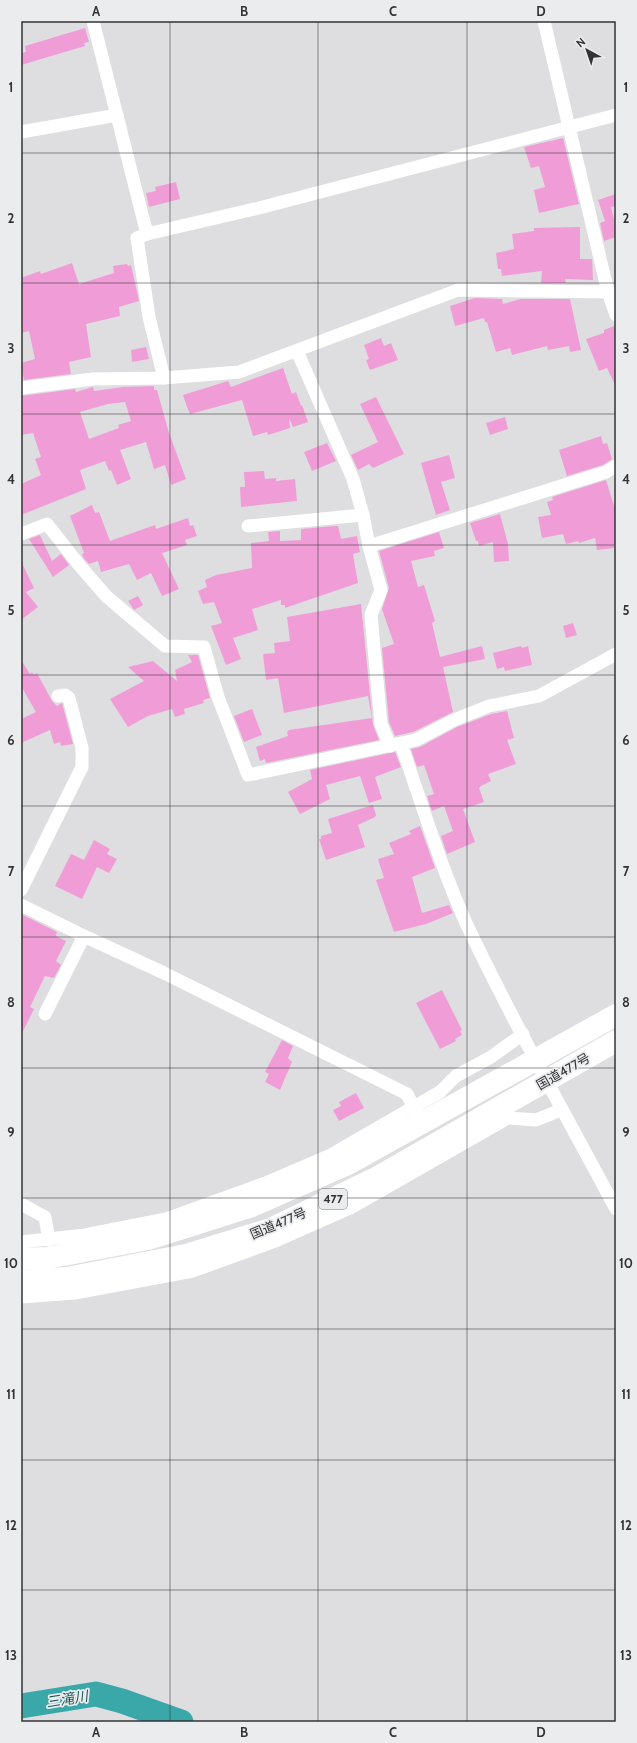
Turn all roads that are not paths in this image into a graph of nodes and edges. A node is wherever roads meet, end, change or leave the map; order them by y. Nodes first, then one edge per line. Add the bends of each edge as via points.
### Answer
1 (93, 21) edge
2 (544, 21) edge
3 (117, 115) junction
4 (616, 115) edge
5 (570, 128) junction
6 (21, 132) edge
7 (147, 234) junction
8 (612, 292) edge
9 (616, 315) edge
10 (297, 351) junction
11 (164, 378) junction
12 (21, 388) edge
13 (616, 466) edge
14 (363, 514) junction
15 (248, 526) dead end
16 (21, 534) edge
17 (369, 546) junction
18 (616, 654) edge
19 (58, 696) dead end
20 (396, 745) junction
21 (21, 890) edge
22 (21, 905) edge
23 (84, 936) junction
24 (45, 1014) dead end
25 (616, 1015) edge
26 (523, 1034) junction
27 (616, 1041) edge
28 (536, 1061) junction
29 (545, 1081) junction
30 (561, 1110) junction
31 (417, 1116) junction
32 (21, 1204) edge
33 (616, 1209) edge
34 (49, 1240) junction
35 (21, 1242) edge
36 (21, 1259) edge
37 (21, 1281) edge
38 (21, 1297) edge

1 - 3 street
2 - 5 street
3 - 6 street
3 - 7 street
4 - 5 street
5 - 7 street via 259,208
5 - 8 street
7 - 11 street via 137,238 149,317
8 - 9 street
8 - 10 street via 458,290
10 - 11 street via 239,372
10 - 14 street via 353,478
11 - 12 street via 93,379
13 - 17 street via 598,474
14 - 15 street
14 - 17 street
16 - 20 street via 47,524 106,596 165,646 204,647 218,697 248,775
17 - 20 street via 381,590 371,615 381,724
18 - 20 street via 539,696 489,706 454,720 416,740
19 - 21 street via 65,695 69,698 82,748 82,767
20 - 26 street via 466,923
22 - 23 street
23 - 24 street
23 - 31 street via 407,1094
25 - 28 highway, 国道477号 / 477
26 - 28 street
26 - 31 street via 491,1057 456,1076
27 - 29 highway, 国道477号 / 477
28 - 29 street
28 - 31 highway, 国道477号 / 477
29 - 30 street
29 - 37 highway, 国道477号 / 477 via 376,1178 271,1229 186,1255 67,1278
30 - 33 street
30 - 38 street via 536,1120 508,1118 352,1207 273,1242 193,1271 75,1293
31 - 34 street via 331,1155 205,1206 166,1219 125,1228
31 - 36 highway, 国道477号 / 477 via 348,1164 252,1206 148,1239 47,1258
32 - 34 street via 45,1217
34 - 35 street

